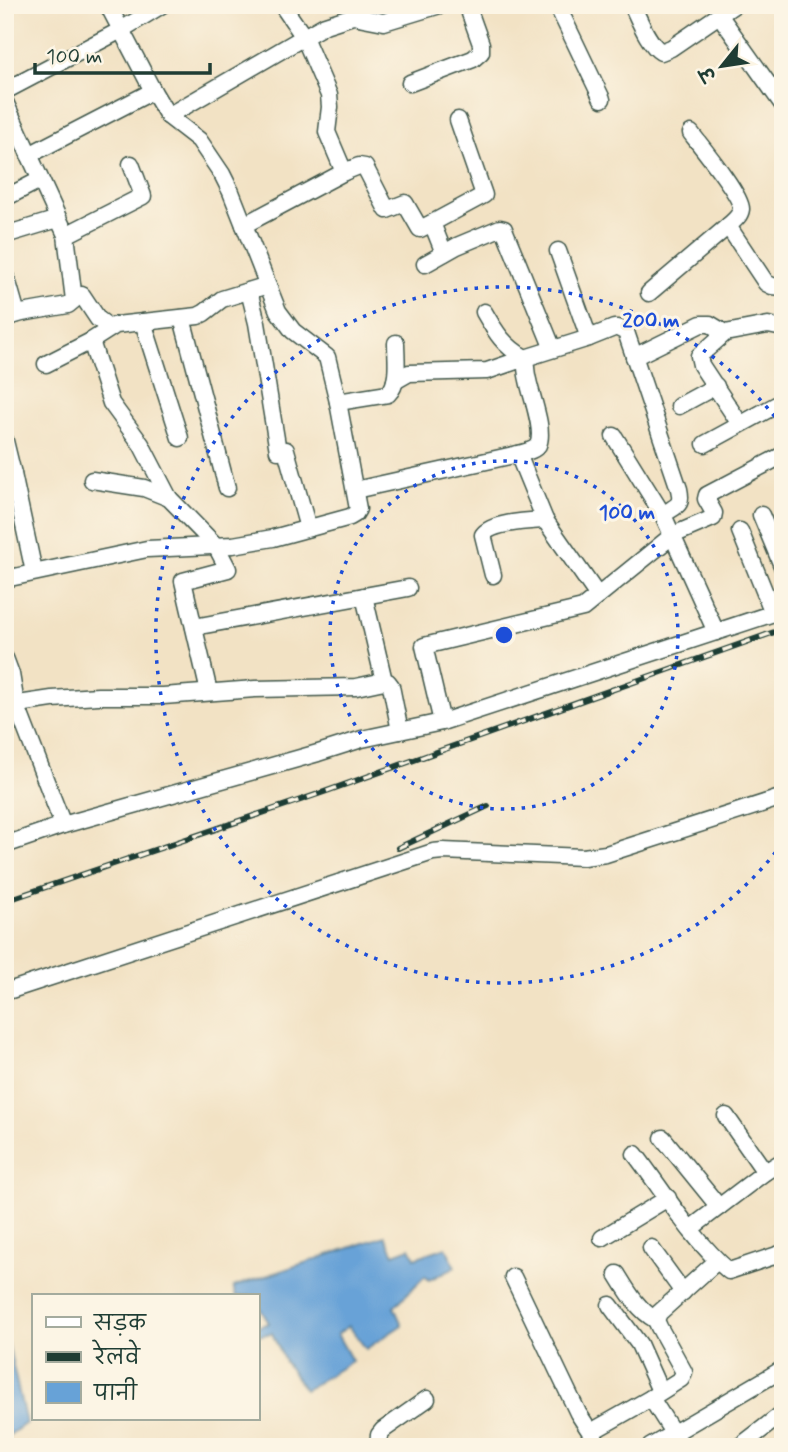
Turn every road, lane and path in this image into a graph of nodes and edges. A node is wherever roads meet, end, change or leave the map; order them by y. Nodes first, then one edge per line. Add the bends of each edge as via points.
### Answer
1 (108, 5) edge
2 (162, 5) edge
3 (282, 5) edge
4 (440, 5) edge
5 (467, 5) edge
6 (557, 5) edge
7 (632, 5) edge
8 (734, 5) edge
9 (720, 16) junction
10 (121, 30) junction
11 (304, 37) junction
12 (410, 83) dead end
13 (5, 91) edge
14 (153, 91) junction
15 (602, 99) dead end
16 (5, 102) edge
17 (783, 105) edge
18 (168, 116) junction
19 (458, 120) dead end
20 (10, 124) edge
21 (691, 133) dead end
22 (29, 155) junction
23 (131, 164) dead end
24 (344, 172) junction
25 (40, 180) junction
26 (5, 198) edge
27 (58, 219) junction
28 (432, 223) junction
29 (244, 225) junction
30 (728, 226) junction
31 (5, 235) edge
32 (66, 235) junction
33 (558, 251) dead end
34 (444, 253) junction
35 (425, 264) dead end
36 (5, 272) edge
37 (268, 285) junction
38 (783, 287) edge
39 (249, 291) junction
40 (649, 293) dead end
41 (82, 295) dead end
42 (278, 311) junction
43 (484, 313) dead end
44 (11, 316) edge
45 (182, 318) junction
46 (142, 322) junction
47 (257, 323) junction
48 (110, 328) junction
49 (783, 328) edge
50 (725, 333) junction
51 (589, 338) junction
52 (91, 341) junction
53 (397, 343) dead end
54 (553, 349) junction
55 (634, 357) junction
56 (524, 358) junction
57 (46, 364) dead end
58 (395, 381) junction
59 (716, 386) junction
60 (338, 402) junction
61 (780, 403) dead end
62 (679, 406) dead end
63 (740, 424) junction
64 (614, 436) dead end
65 (180, 438) dead end
66 (5, 440) edge
67 (705, 444) dead end
68 (519, 454) junction
69 (783, 455) edge
70 (9, 475) edge
71 (92, 480) dead end
72 (227, 488) dead end
73 (355, 490) junction
74 (169, 498) junction
75 (663, 514) junction
76 (761, 515) dead end
77 (545, 520) junction
78 (308, 528) junction
79 (740, 531) dead end
80 (673, 535) junction
81 (216, 546) junction
82 (783, 568) edge
83 (34, 572) junction
84 (493, 575) dead end
85 (5, 579) edge
86 (408, 587) dead end
87 (364, 596) junction
88 (598, 596) junction
89 (777, 605) edge
90 (194, 627) junction
91 (716, 632) junction
92 (5, 658) edge
93 (384, 681) junction
94 (209, 692) junction
95 (11, 705) edge
96 (442, 722) junction
97 (400, 731) junction
98 (783, 797) edge
99 (63, 825) junction
100 (5, 845) edge
101 (5, 992) edge
102 (726, 1116) dead end
103 (663, 1138) dead end
104 (635, 1154) dead end
105 (783, 1161) edge
106 (765, 1172) junction
107 (668, 1198) junction
108 (719, 1207) junction
109 (690, 1229) junction
110 (602, 1238) dead end
111 (651, 1248) dead end
112 (783, 1253) edge
113 (717, 1261) junction
114 (617, 1274) dead end
115 (513, 1277) dead end
116 (683, 1292) junction
117 (610, 1305) dead end
118 (656, 1320) junction
119 (783, 1369) edge
120 (655, 1394) junction
121 (427, 1399) dead end
122 (783, 1413) edge
123 (591, 1432) junction
124 (673, 1432) junction
125 (377, 1447) edge
126 (600, 1447) edge
127 (650, 1447) edge
128 (682, 1447) edge
129 (739, 1447) edge

1 - 10 street
2 - 10 street
3 - 11 street
4 - 11 street via 384,22 353,16 325,24
5 - 12 street via 481,52
6 - 15 street
7 - 9 street via 661,52
8 - 9 street
9 - 17 street
10 - 13 street
10 - 14 street
11 - 18 street
11 - 24 street via 329,94 327,132
14 - 18 street
14 - 22 street
16 - 20 street
18 - 29 street via 208,152
19 - 28 street via 484,195
20 - 22 street
21 - 30 street via 741,204 739,216
22 - 25 street
23 - 32 street via 143,196
24 - 28 street via 362,165 387,210 405,203 420,229
24 - 29 street
25 - 26 street
25 - 27 street
27 - 31 street
27 - 32 street
28 - 34 street
29 - 37 street
30 - 38 street via 766,283
30 - 40 street
32 - 44 street via 74,300
33 - 51 street
34 - 35 street
34 - 54 street via 504,229
36 - 44 street
37 - 39 street
37 - 42 street
39 - 45 street via 222,299 198,316
39 - 47 street
41 - 48 street
42 - 47 street
42 - 60 street via 293,331 327,356
43 - 56 street via 500,338
45 - 46 street
45 - 72 street
46 - 48 street
46 - 65 street
47 - 78 street via 282,451
48 - 52 street
49 - 50 street via 768,325
50 - 55 street via 701,324
50 - 59 street via 699,356
51 - 54 street
51 - 55 street via 621,329
52 - 57 street
52 - 74 street via 111,403 141,444
53 - 58 street
54 - 56 street
55 - 75 street via 681,499
56 - 58 street via 487,370 409,373
56 - 68 street via 540,434 536,447
58 - 60 street via 388,394
59 - 62 street
59 - 63 street
60 - 73 street
61 - 63 street
63 - 67 street
64 - 75 street
66 - 70 street
68 - 73 street
68 - 77 street
69 - 80 street via 707,495 713,518
70 - 83 street
71 - 74 street via 144,488
73 - 78 street via 355,514
74 - 81 street
75 - 80 street
76 - 82 street
77 - 84 street via 484,532
77 - 88 street
78 - 81 street
79 - 89 street
80 - 88 street
80 - 91 street
81 - 83 street via 147,549
81 - 90 street via 228,569 183,581
83 - 85 street
86 - 87 street
87 - 90 street
87 - 93 street
88 - 96 street via 583,608 424,646
89 - 91 street
90 - 94 street
91 - 96 street
92 - 95 street via 11,674
93 - 94 street via 356,687
93 - 97 street via 391,686
94 - 95 street
95 - 99 street
96 - 97 street
97 - 99 street
98 - 101 street via 583,858 433,852
99 - 100 street
102 - 106 street
103 - 108 street
104 - 107 street
105 - 106 street
106 - 108 street
107 - 109 street
107 - 110 street
108 - 109 street
109 - 113 street
111 - 116 street
112 - 113 street via 729,1271
113 - 116 street
114 - 118 street via 637,1304
115 - 123 street
116 - 118 street
117 - 120 street via 639,1344
118 - 120 street via 684,1372 681,1379
119 - 124 street
120 - 123 street
120 - 124 street
121 - 125 street via 383,1430
122 - 129 street
123 - 126 street
124 - 127 street
124 - 128 street

